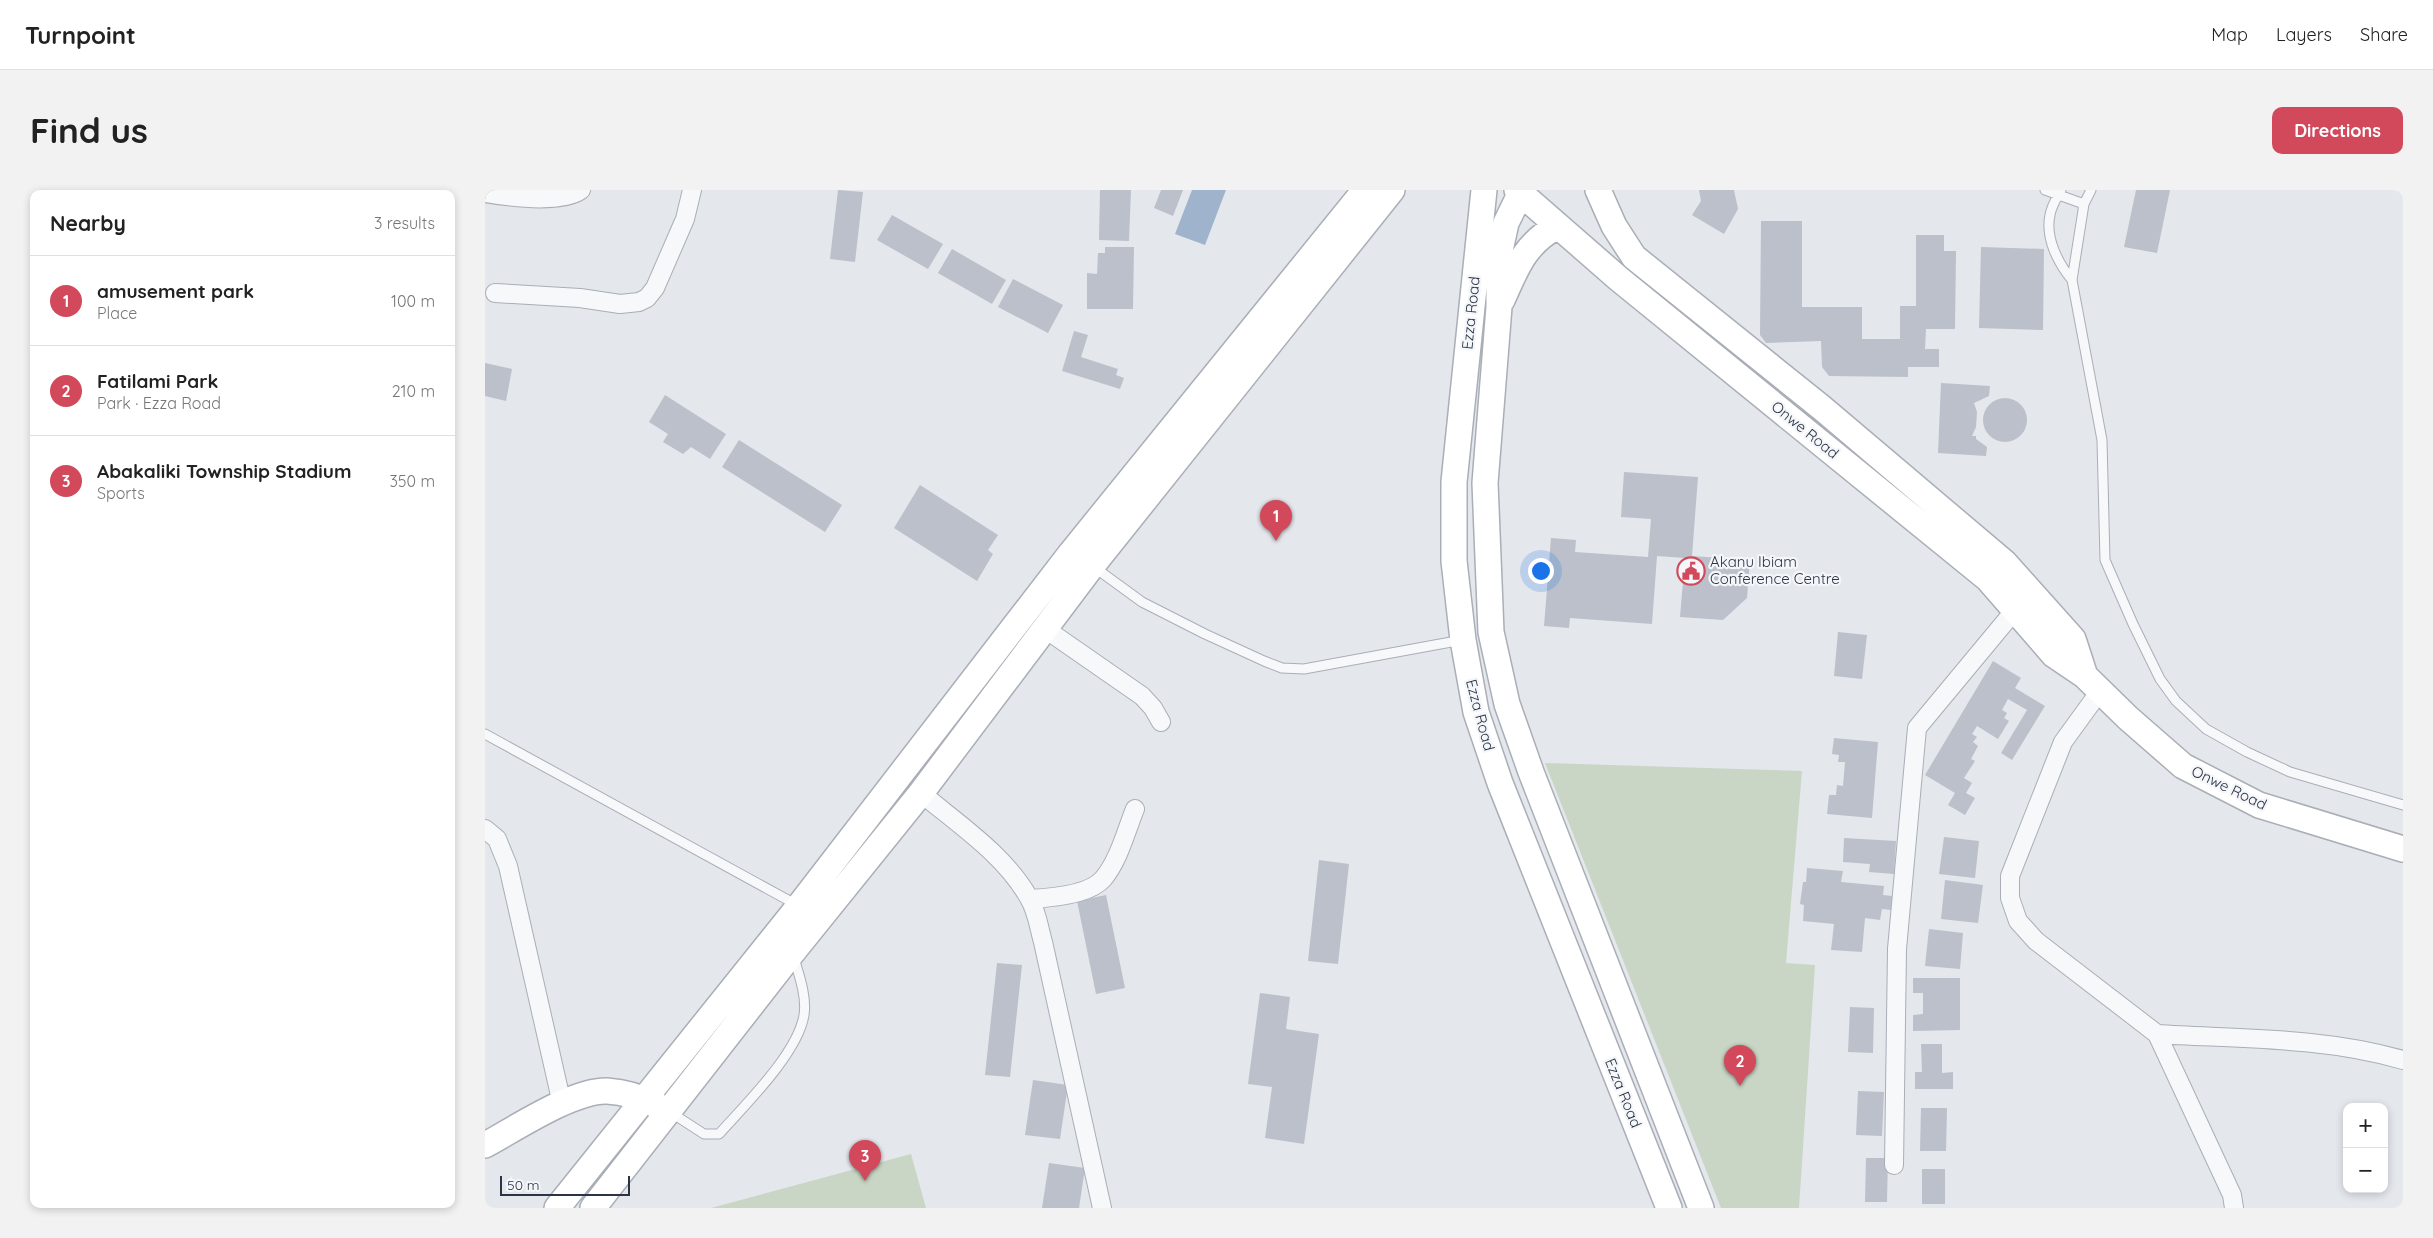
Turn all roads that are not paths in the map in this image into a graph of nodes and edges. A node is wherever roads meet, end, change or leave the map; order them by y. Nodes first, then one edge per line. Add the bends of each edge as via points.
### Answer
1 (581, 190) edge
2 (692, 190) edge
3 (1365, 190) edge
4 (1392, 190) edge
5 (1484, 190) edge
6 (1598, 190) edge
7 (2045, 190) edge
8 (2091, 190) edge
9 (1520, 191) edge
10 (485, 193) edge
11 (2059, 193) edge
12 (2084, 204) junction
13 (1557, 226) junction
14 (2072, 280) junction
15 (495, 293) dead end
16 (1499, 307) junction
17 (1822, 408) junction
18 (1804, 429) junction
19 (1092, 566) junction
20 (2015, 610) junction
21 (1044, 628) junction
22 (1463, 640) junction
23 (2093, 683) junction
24 (1161, 722) dead end
25 (485, 734) edge
26 (1531, 772) junction
27 (1500, 784) junction
28 (921, 793) junction
29 (2403, 805) edge
30 (1135, 809) dead end
31 (485, 829) edge
32 (2403, 849) edge
33 (1030, 899) junction
34 (809, 913) junction
35 (792, 953) junction
36 (2157, 1034) junction
37 (2403, 1060) edge
38 (645, 1099) junction
39 (561, 1104) junction
40 (669, 1112) junction
41 (485, 1145) edge
42 (1893, 1165) dead end
43 (557, 1208) edge
44 (593, 1208) edge
45 (1101, 1208) edge
46 (1669, 1208) edge
47 (1701, 1208) edge
48 (2234, 1208) edge

1 - 10 street via 566,196 507,197
2 - 15 street via 685,219 655,288 647,298 620,304
3 - 34 main road via 1071,553
4 - 19 main road
5 - 22 main road, Ezza Road via 1454,482 1454,560
6 - 17 main road, Onwe Road via 1614,226 1634,257
7 - 11 lane
8 - 12 lane
9 - 13 main road, Onwe Road
9 - 16 main road, Ezza Road via 1499,255
11 - 12 lane
11 - 14 lane via 2049,216 2051,238 2059,264
12 - 14 lane
13 - 16 main road via 1541,235 1523,255
13 - 18 main road, Onwe Road
14 - 29 lane via 2101,440 2105,560 2160,679 2176,701 2206,729 2247,752 2290,772
16 - 26 main road, Ezza Road via 1485,483 1490,623 1507,704
17 - 18 main road
17 - 23 main road, Onwe Road via 2005,563 2073,639
18 - 20 main road, Onwe Road via 1988,579
19 - 21 main road
19 - 22 lane via 1142,602 1255,658 1283,668 1304,669
20 - 23 main road, Onwe Road via 2054,655
20 - 42 street via 1917,728 1897,949
21 - 24 street via 1142,696
21 - 28 main road
22 - 27 main road, Ezza Road via 1477,712
23 - 32 main road, Onwe Road via 2183,766 2220,786 2259,805
23 - 36 street via 2063,742 2010,876 2010,898 2018,921 2036,941
25 - 34 lane
26 - 27 main road
26 - 47 main road, Ezza Road
27 - 46 main road, Ezza Road
28 - 33 street via 996,857 1015,876
28 - 34 main road
30 - 33 street via 1117,854 1102,880 1061,897
31 - 39 street via 497,839 508,866
33 - 45 street via 1043,942
34 - 35 main road
34 - 38 main road
35 - 40 main road
35 - 40 lane via 801,983 805,1014 797,1038 767,1080 719,1134 704,1134
36 - 37 street via 2332,1045
36 - 48 street via 2231,1195
38 - 39 main road via 606,1091
38 - 40 main road
38 - 43 main road
39 - 41 main road
40 - 44 main road

